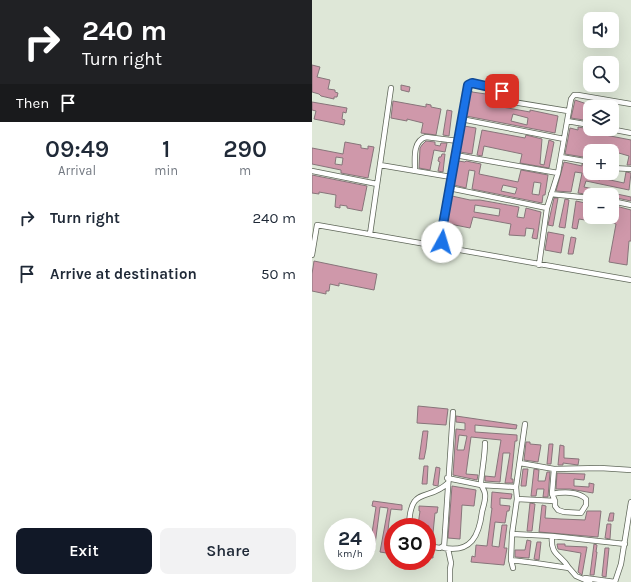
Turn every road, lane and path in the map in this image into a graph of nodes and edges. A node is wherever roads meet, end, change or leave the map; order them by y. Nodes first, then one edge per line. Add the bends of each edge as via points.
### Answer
1 (391, 88) dead end
2 (631, 104) edge
3 (568, 111) junction
4 (461, 119) junction
5 (567, 121) junction
6 (583, 124) edge
7 (619, 131) edge
8 (631, 133) edge
9 (564, 139) junction
10 (458, 141) junction
11 (455, 155) junction
12 (561, 157) junction
13 (583, 161) edge
14 (380, 165) junction
15 (619, 168) edge
16 (631, 169) edge
17 (312, 171) edge
18 (415, 171) junction
19 (558, 173) junction
20 (451, 177) junction
21 (377, 184) junction
22 (449, 188) junction
23 (551, 194) junction
24 (583, 197) edge
25 (619, 203) edge
26 (631, 205) edge
27 (547, 208) junction
28 (370, 234) junction
29 (444, 247) junction
30 (312, 255) edge
31 (539, 265) junction
32 (631, 280) edge
33 (453, 412) dead end
34 (525, 424) dead end
35 (485, 442) dead end
36 (520, 463) junction
37 (554, 469) junction
38 (631, 470) edge
39 (447, 481) junction
40 (481, 485) junction
41 (516, 488) junction
42 (552, 494) junction
43 (517, 499) junction
44 (555, 501) junction
45 (631, 502) edge
46 (410, 518) edge
47 (512, 534) junction
48 (552, 536) junction
49 (625, 544) junction
50 (436, 547) edge
51 (446, 548) junction
52 (511, 560) junction
53 (513, 568) dead end
54 (569, 568) junction
55 (581, 578) junction
56 (450, 582) edge
57 (590, 582) edge
58 (615, 582) edge

1 - 14 street
2 - 3 street via 574,95
3 - 4 street via 507,101 499,89 472,83 467,88
3 - 5 street
4 - 9 street
4 - 10 street
5 - 6 street
5 - 9 street
7 - 8 street
9 - 12 street
10 - 11 street
10 - 18 street via 421,138 417,143
11 - 19 street
11 - 20 street
12 - 13 street
12 - 19 street
14 - 18 street
14 - 21 street
15 - 16 street
17 - 21 street
18 - 20 street
19 - 23 street
20 - 22 street
21 - 28 street
22 - 27 street
22 - 29 street via 441,236
23 - 24 street
23 - 27 street
25 - 26 street
27 - 31 street
28 - 29 street
28 - 30 street via 317,225
29 - 31 street
31 - 32 street
33 - 39 street
34 - 36 street
35 - 40 street
36 - 37 street
36 - 41 street
37 - 38 street
37 - 42 street
39 - 40 street
39 - 46 street via 440,488 414,501
39 - 51 street
40 - 41 street
40 - 51 street via 485,493 480,526 475,537 462,548
41 - 43 street
42 - 44 street
42 - 44 street via 561,492 583,496 586,505 582,513 564,512 556,509
43 - 44 street
43 - 47 street
45 - 49 street
47 - 48 street
47 - 52 street
48 - 49 street
48 - 54 street via 552,548
49 - 58 street
50 - 51 street
51 - 56 street via 451,563
52 - 53 street
52 - 54 street
54 - 55 street
55 - 57 street
55 - 58 street

